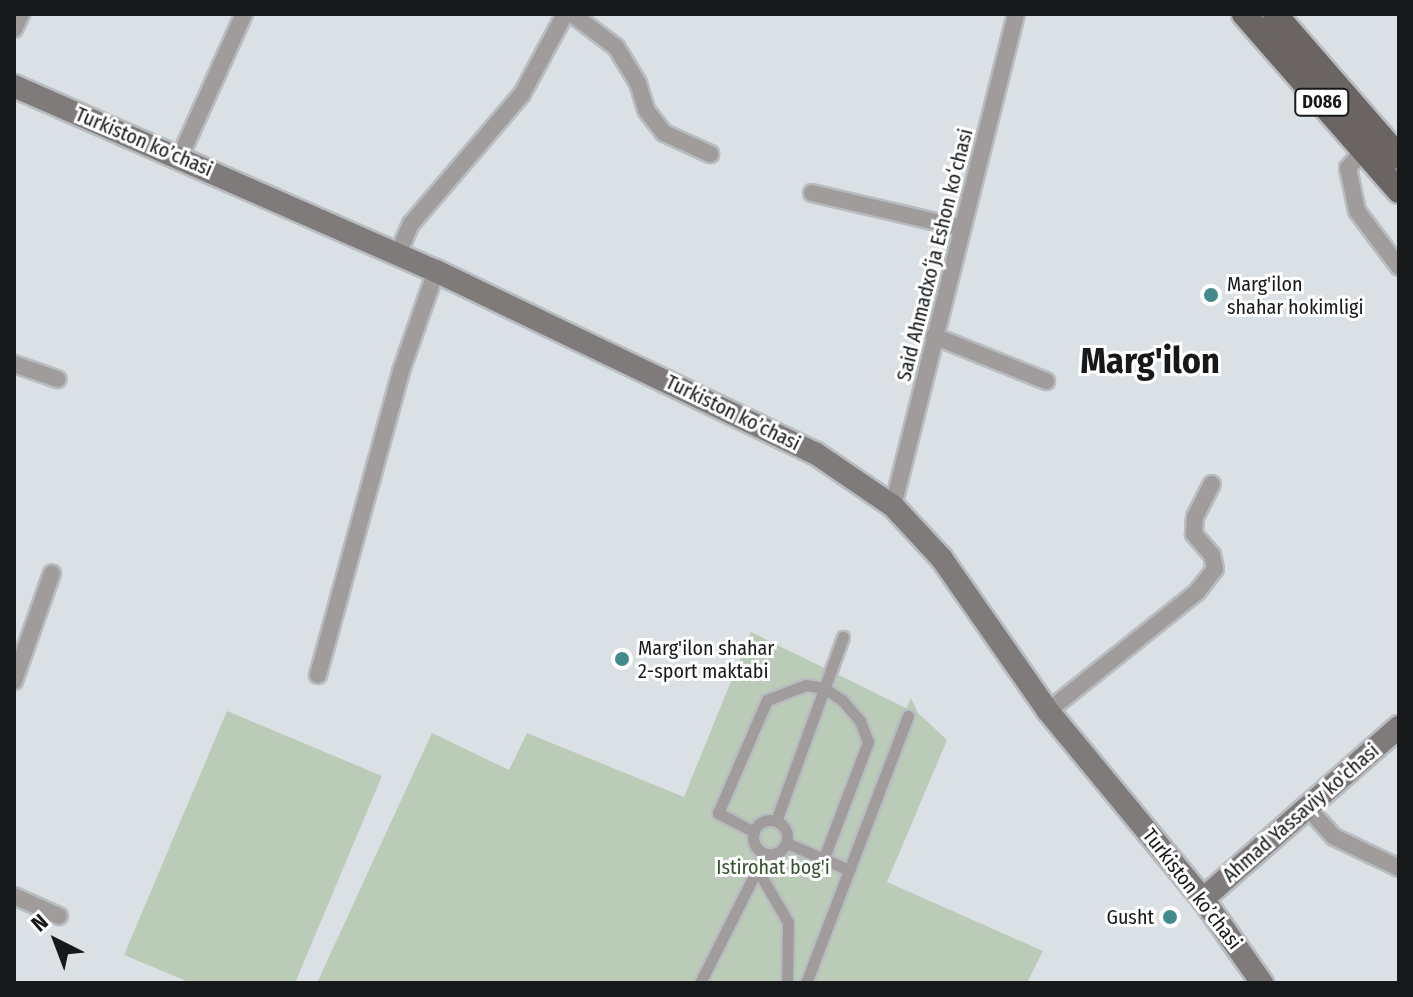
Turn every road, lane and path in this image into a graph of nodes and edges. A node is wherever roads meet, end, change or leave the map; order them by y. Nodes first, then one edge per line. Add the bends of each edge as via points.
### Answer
1 (21, 14) edge
2 (244, 14) edge
3 (565, 14) edge
4 (572, 14) edge
5 (1016, 14) edge
6 (1244, 14) edge
7 (1275, 14) edge
8 (14, 29) edge
9 (14, 86) edge
10 (1363, 151) junction
11 (710, 154) dead end
12 (180, 157) junction
13 (1399, 157) edge
14 (1399, 191) edge
15 (812, 193) dead end
16 (962, 228) junction
17 (398, 254) junction
18 (1399, 267) edge
19 (436, 271) junction
20 (934, 336) junction
21 (14, 364) edge
22 (57, 379) dead end
23 (1046, 381) dead end
24 (1212, 484) dead end
25 (893, 506) junction
26 (52, 573) dead end
27 (843, 637) dead end
28 (318, 675) dead end
29 (14, 681) edge
30 (824, 688) junction
31 (1048, 711) junction
32 (908, 716) dead end
33 (1399, 727) edge
34 (1307, 807) junction
35 (776, 821) junction
36 (754, 832) junction
37 (787, 843) junction
38 (765, 854) junction
39 (824, 858) junction
40 (1399, 868) edge
41 (757, 869) junction
42 (849, 870) junction
43 (14, 896) edge
44 (1203, 899) junction
45 (59, 916) dead end
46 (700, 983) edge
47 (787, 983) edge
48 (806, 983) edge
49 (1262, 983) edge

1 - 8 street
2 - 12 street
3 - 17 street via 522,94 411,224
4 - 11 street via 616,47 638,83 646,110 664,133
5 - 16 street, Said Ahmadxoʻja Eshon koʻchasi
6 - 10 main road, D086
7 - 13 main road, D086
9 - 12 main road, Turkiston ko’chasi
10 - 14 main road, D086
10 - 18 street via 1348,168 1357,211
12 - 17 main road, Turkiston ko’chasi
15 - 16 street
16 - 20 street, Said Ahmadxoʻja Eshon koʻchasi
17 - 19 main road, Turkiston ko’chasi
19 - 25 main road, Turkiston ko’chasi via 815,453
19 - 28 street via 401,371
20 - 23 street
20 - 25 street, Said Ahmadxoʻja Eshon koʻchasi
21 - 22 street
24 - 31 street via 1195,517 1194,534 1212,555 1215,569 1197,592
25 - 31 main road, Turkiston ko’chasi via 942,559
26 - 29 street
27 - 30 street
30 - 35 street
30 - 36 street via 806,685 767,700 718,813
30 - 39 street via 860,721 868,742
31 - 44 main road, Turkiston ko’chasi
32 - 42 street
33 - 34 main road, Ahmad Yassaviy ko'chasi
34 - 40 street via 1334,837
34 - 44 main road, Ahmad Yassaviy ko'chasi
35 - 36 street via 764,821
35 - 37 street via 785,828
36 - 38 street via 756,847
37 - 38 street via 776,853
37 - 39 street
38 - 41 street
39 - 42 street
41 - 46 street
41 - 47 street via 788,922
42 - 48 street
43 - 45 street
44 - 49 main road, Turkiston ko’chasi

